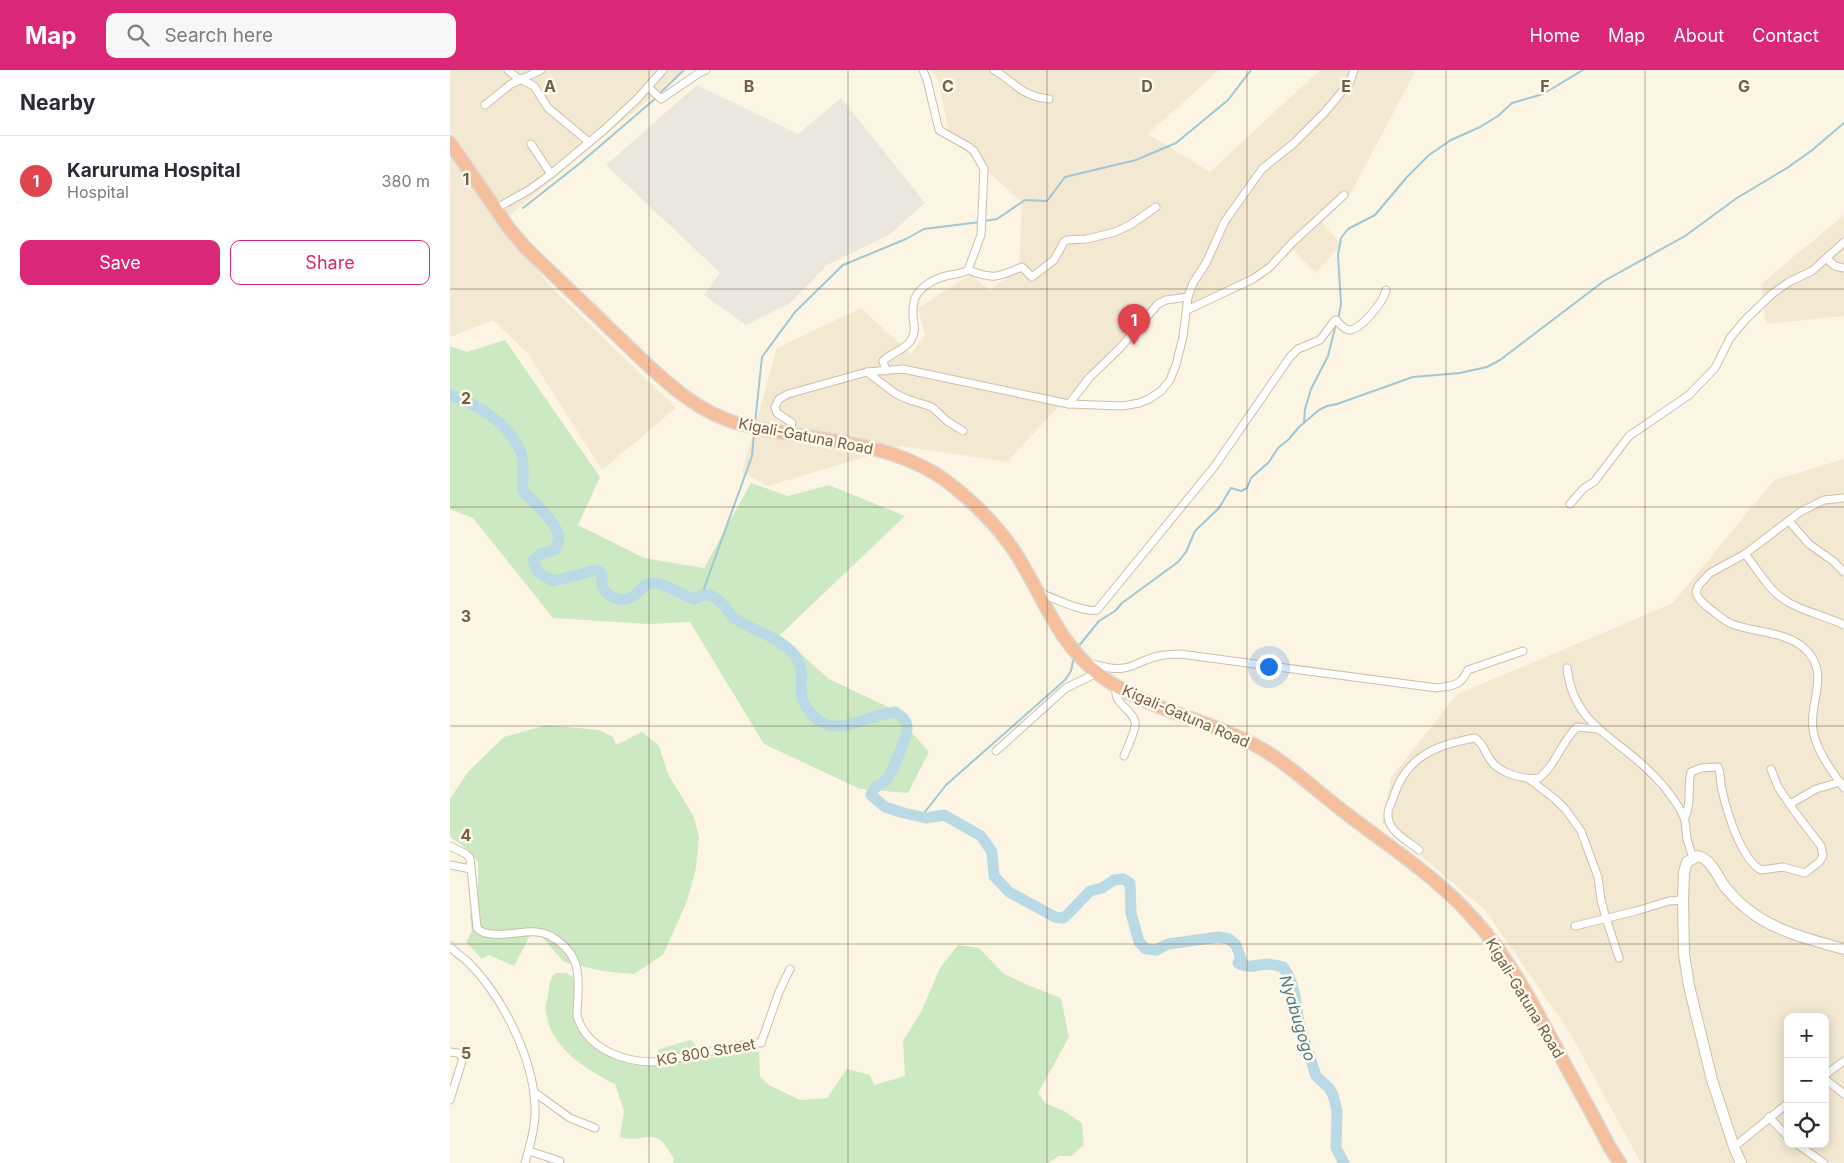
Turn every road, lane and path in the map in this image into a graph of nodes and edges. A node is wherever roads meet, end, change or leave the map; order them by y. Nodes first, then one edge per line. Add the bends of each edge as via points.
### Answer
1 (508, 70) edge
2 (541, 70) edge
3 (662, 70) edge
4 (706, 70) edge
5 (923, 70) edge
6 (994, 70) edge
7 (1354, 70) edge
8 (523, 80) junction
9 (648, 87) junction
10 (1049, 99) dead end
11 (485, 105) dead end
12 (589, 142) junction
13 (450, 144) edge
14 (531, 144) dead end
15 (552, 174) junction
16 (1344, 195) dead end
17 (1156, 208) dead end
18 (495, 209) junction
19 (1844, 242) edge
20 (1826, 259) junction
21 (1844, 268) edge
22 (968, 270) junction
23 (1386, 290) dead end
24 (1188, 298) junction
25 (1187, 310) junction
26 (886, 371) junction
27 (867, 372) junction
28 (1069, 404) junction
29 (963, 431) dead end
30 (789, 433) junction
31 (1844, 498) edge
32 (1570, 504) dead end
33 (1789, 521) junction
34 (1745, 554) junction
35 (1844, 572) edge
36 (1038, 592) junction
37 (1844, 625) edge
38 (1523, 651) dead end
39 (1084, 661) junction
40 (1567, 668) dead end
41 (1097, 673) junction
42 (1116, 687) junction
43 (1597, 729) junction
44 (996, 751) dead end
45 (1124, 756) dead end
46 (1771, 769) dead end
47 (1529, 778) junction
48 (1842, 785) edge
49 (1790, 804) junction
50 (1685, 817) junction
51 (450, 846) edge
52 (1419, 850) dead end
53 (1693, 858) junction
54 (450, 865) edge
55 (471, 869) junction
56 (1683, 900) junction
57 (1606, 918) junction
58 (1575, 926) dead end
59 (450, 946) edge
60 (1844, 949) edge
61 (1619, 958) dead end
62 (790, 969) dead end
63 (450, 1052) edge
64 (1844, 1061) edge
65 (1829, 1072) edge
66 (1829, 1082) edge
67 (534, 1092) junction
68 (1844, 1094) edge
69 (450, 1100) edge
70 (1784, 1106) edge
71 (1769, 1117) junction
72 (595, 1128) dead end
73 (1784, 1133) edge
74 (1734, 1147) junction
75 (1801, 1148) edge
76 (529, 1151) junction
77 (1814, 1160) edge
78 (560, 1161) dead end
79 (525, 1163) edge
80 (1620, 1163) edge
81 (1741, 1163) edge
82 (1824, 1163) edge

1 - 8 street
2 - 8 street
3 - 9 street
4 - 9 street via 661,99
5 - 22 street via 939,130 969,147 984,169 981,235
6 - 10 street via 1022,91
7 - 24 street via 1350,82 1325,112 1254,178 1225,221
8 - 11 street via 511,84
8 - 12 street via 534,86 548,108
9 - 12 street
12 - 15 street
13 - 18 highway, Kigali-Gatuna Road
14 - 15 street
15 - 18 street
16 - 25 street via 1270,267 1253,279
17 - 22 street via 1115,232 1067,240 1054,260 1032,277 1022,267 988,277
18 - 30 highway, Kigali-Gatuna Road via 536,258 671,386 723,418
19 - 20 street
20 - 21 street
20 - 32 street via 1772,294 1730,338 1715,368 1689,395 1629,436 1594,482
22 - 26 street via 944,276 922,289 915,298 913,337 910,343 883,361
23 - 36 street via 1384,300 1360,325 1350,330 1334,320 1320,340 1294,353 1214,467 1097,610
24 - 25 street
24 - 28 street via 1158,304
25 - 28 street via 1176,365 1161,391 1139,403 1123,406
26 - 27 street
26 - 28 street via 903,369
27 - 29 street via 896,394 932,407
27 - 30 street via 779,399 775,407 792,423
30 - 36 highway, Kigali-Gatuna Road via 878,450 937,475 983,514 1011,545
31 - 33 street via 1824,500
33 - 34 street
33 - 35 street via 1809,544
34 - 37 street via 1781,597 1799,608
34 - 48 street via 1710,573 1699,585 1696,595 1730,623 1777,635 1809,653 1819,675 1812,715 1814,734 1822,757
36 - 39 highway, Kigali-Gatuna Road via 1066,643
38 - 39 street via 1468,670 1457,684 1437,688 1180,654 1163,654 1115,669
39 - 41 highway, Kigali-Gatuna Road
40 - 43 street via 1577,700
41 - 42 highway, Kigali-Gatuna Road
41 - 44 street via 1066,688
42 - 45 street via 1117,699 1135,721
42 - 80 highway, Kigali-Gatuna Road via 1157,708 1254,744 1303,776 1447,891 1484,930 1509,965
43 - 47 street via 1577,727 1547,772 1539,778
43 - 50 street via 1648,769
46 - 49 street
47 - 52 street via 1504,771 1490,760 1475,738 1435,750 1412,762 1388,810 1393,830
47 - 57 street via 1566,810 1581,831 1598,878
48 - 49 street via 1816,789
49 - 50 street via 1823,852 1819,862 1805,873 1783,867 1761,870 1751,861 1741,846 1729,814 1718,767 1691,772 1689,809
50 - 53 street
51 - 55 street, KG 800 Street via 468,856
53 - 56 main road via 1687,862 1684,872
53 - 60 main road via 1698,856 1706,860 1726,888 1754,914 1791,933
54 - 55 street
55 - 62 street, KG 800 Street via 477,928 489,934 539,932 563,945 578,972 579,1022 592,1041 618,1057 654,1062 761,1044
56 - 57 street via 1668,900
56 - 74 main road via 1684,954 1689,986 1712,1080
57 - 58 street
57 - 61 street
59 - 67 street via 487,984 507,1015 524,1054
63 - 69 street via 463,1058
64 - 65 street
66 - 68 street
67 - 72 street via 570,1118
67 - 76 street via 535,1115
70 - 71 street
71 - 73 street
71 - 74 street
74 - 81 main road
75 - 77 street
76 - 78 street
76 - 79 street
77 - 82 street

